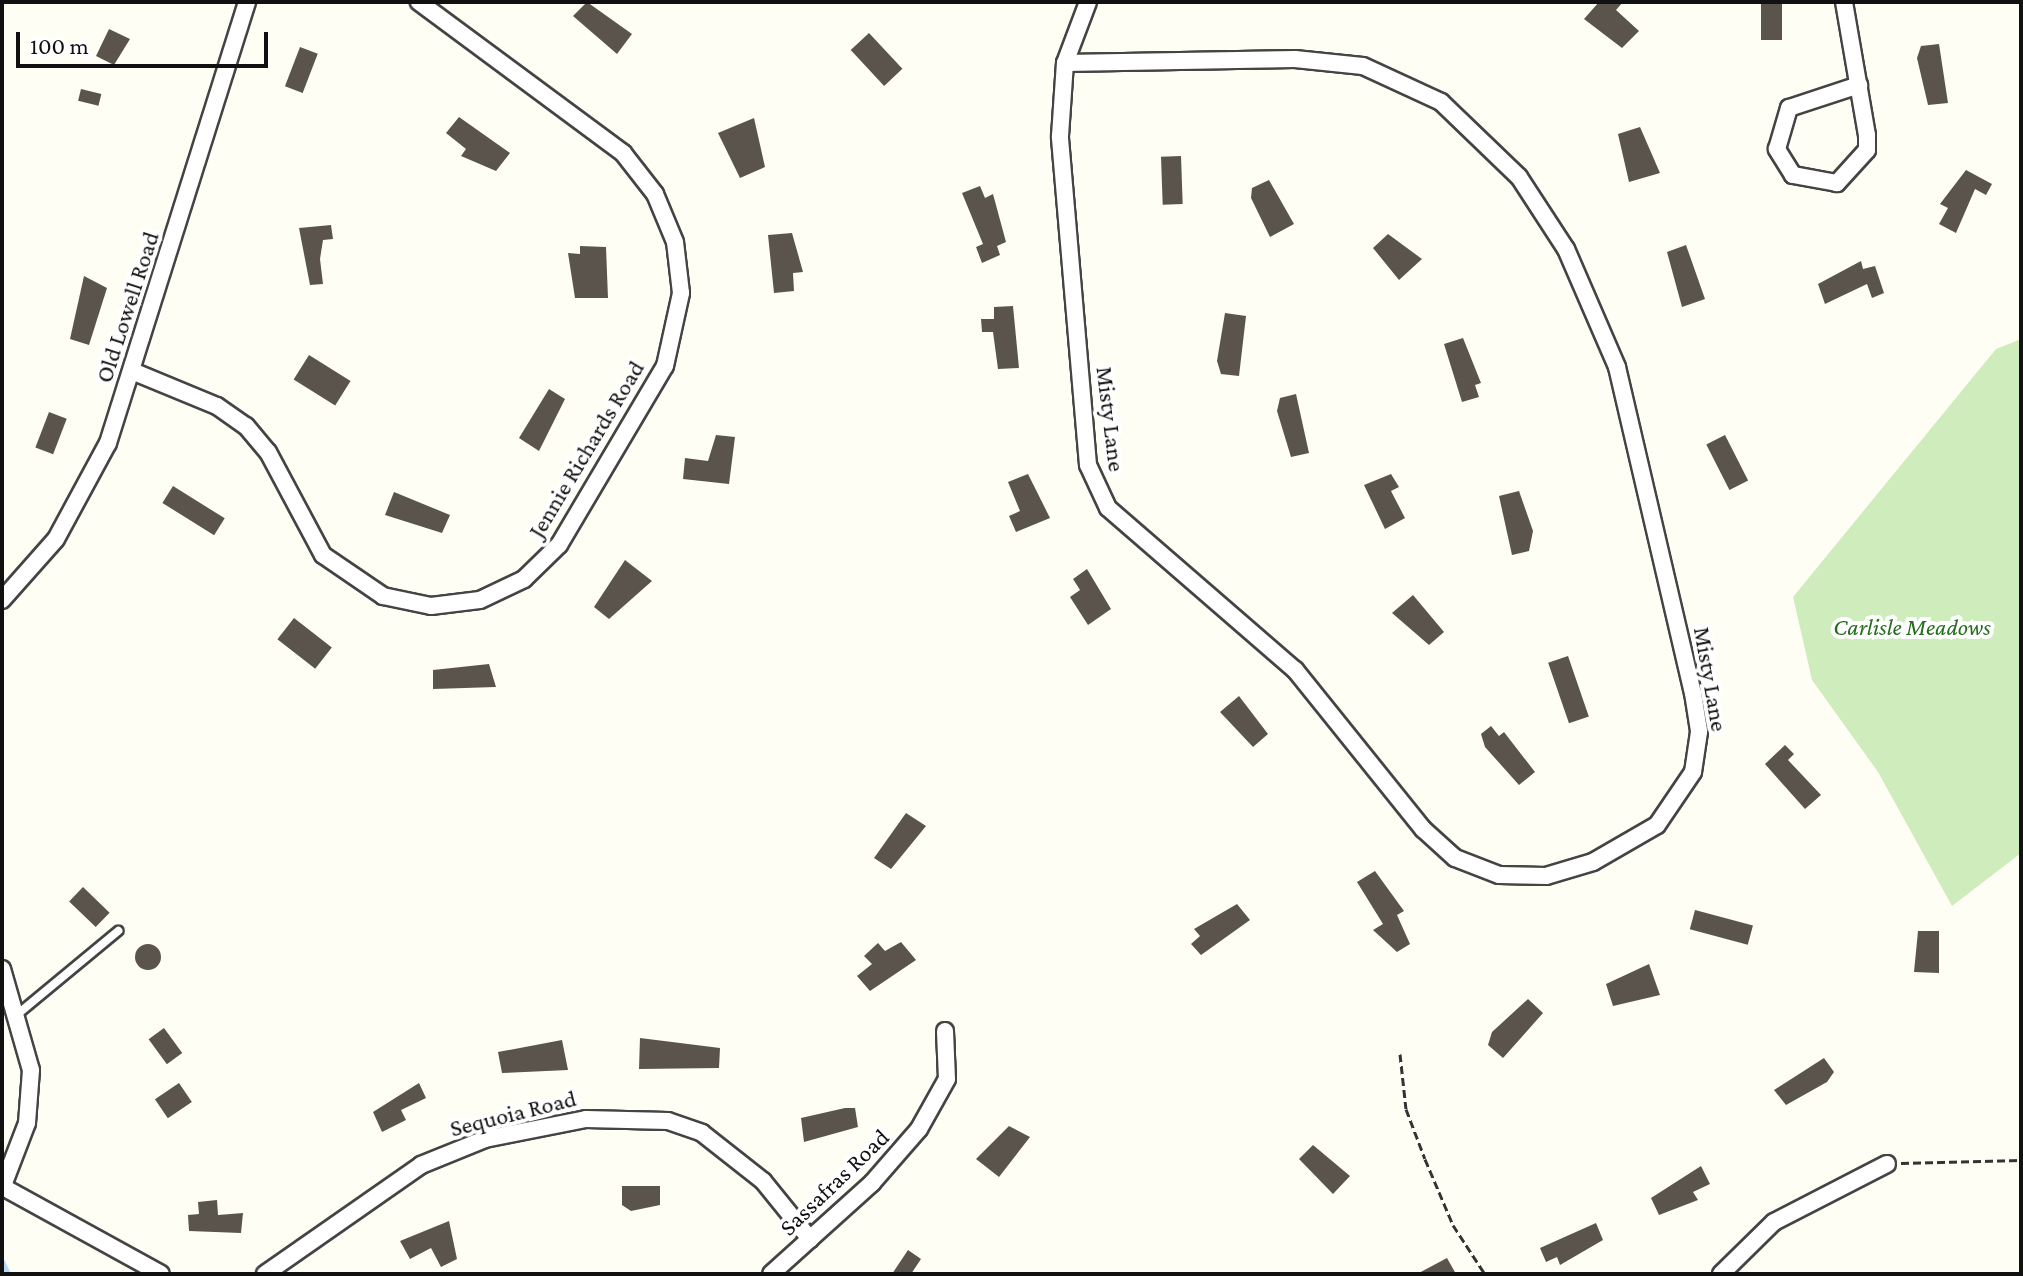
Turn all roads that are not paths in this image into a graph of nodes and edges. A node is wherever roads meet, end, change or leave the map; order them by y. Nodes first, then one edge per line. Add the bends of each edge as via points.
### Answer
1 (247, 2) edge
2 (419, 2) edge
3 (1088, 2) edge
4 (1844, 2) edge
5 (1065, 63) junction
6 (1859, 85) junction
7 (132, 371) junction
8 (2, 600) edge
9 (118, 931) dead end
10 (2, 969) edge
11 (19, 1013) junction
12 (945, 1031) dead end
13 (1887, 1164) road end
14 (2, 1188) edge
15 (810, 1239) junction
16 (161, 1274) edge
17 (265, 1274) edge
18 (771, 1274) edge
19 (1721, 1274) edge

1 - 7 street, Old Lowell Road
2 - 7 street, Jennie Richards Road via 623,153 655,194 675,242 681,293 665,366 559,545 524,579 480,600 431,606 383,596 323,555 246,426 207,401
3 - 5 street, Misty Lane
4 - 6 street
5 - 5 street, Misty Lane via 1295,59 1363,66 1441,102 1519,177 1566,249 1617,367 1693,693 1699,732 1693,772 1657,825 1593,862 1546,876 1470,867 1423,829 1295,670 1108,508 1088,465 1060,136
6 - 6 street via 1867,135 1861,164 1837,183 1793,175 1777,149 1789,108
7 - 8 street, Old Lowell Road via 84,496
9 - 11 lane
10 - 11 street
11 - 14 street via 31,1070 27,1123
12 - 15 street, Sassafras Road via 947,1079 919,1129
13 - 19 street via 1774,1222
14 - 16 street
15 - 17 street, Sequoia Road via 763,1181 702,1133 668,1121 586,1119 485,1139 421,1165
15 - 18 street, Sassafras Road

